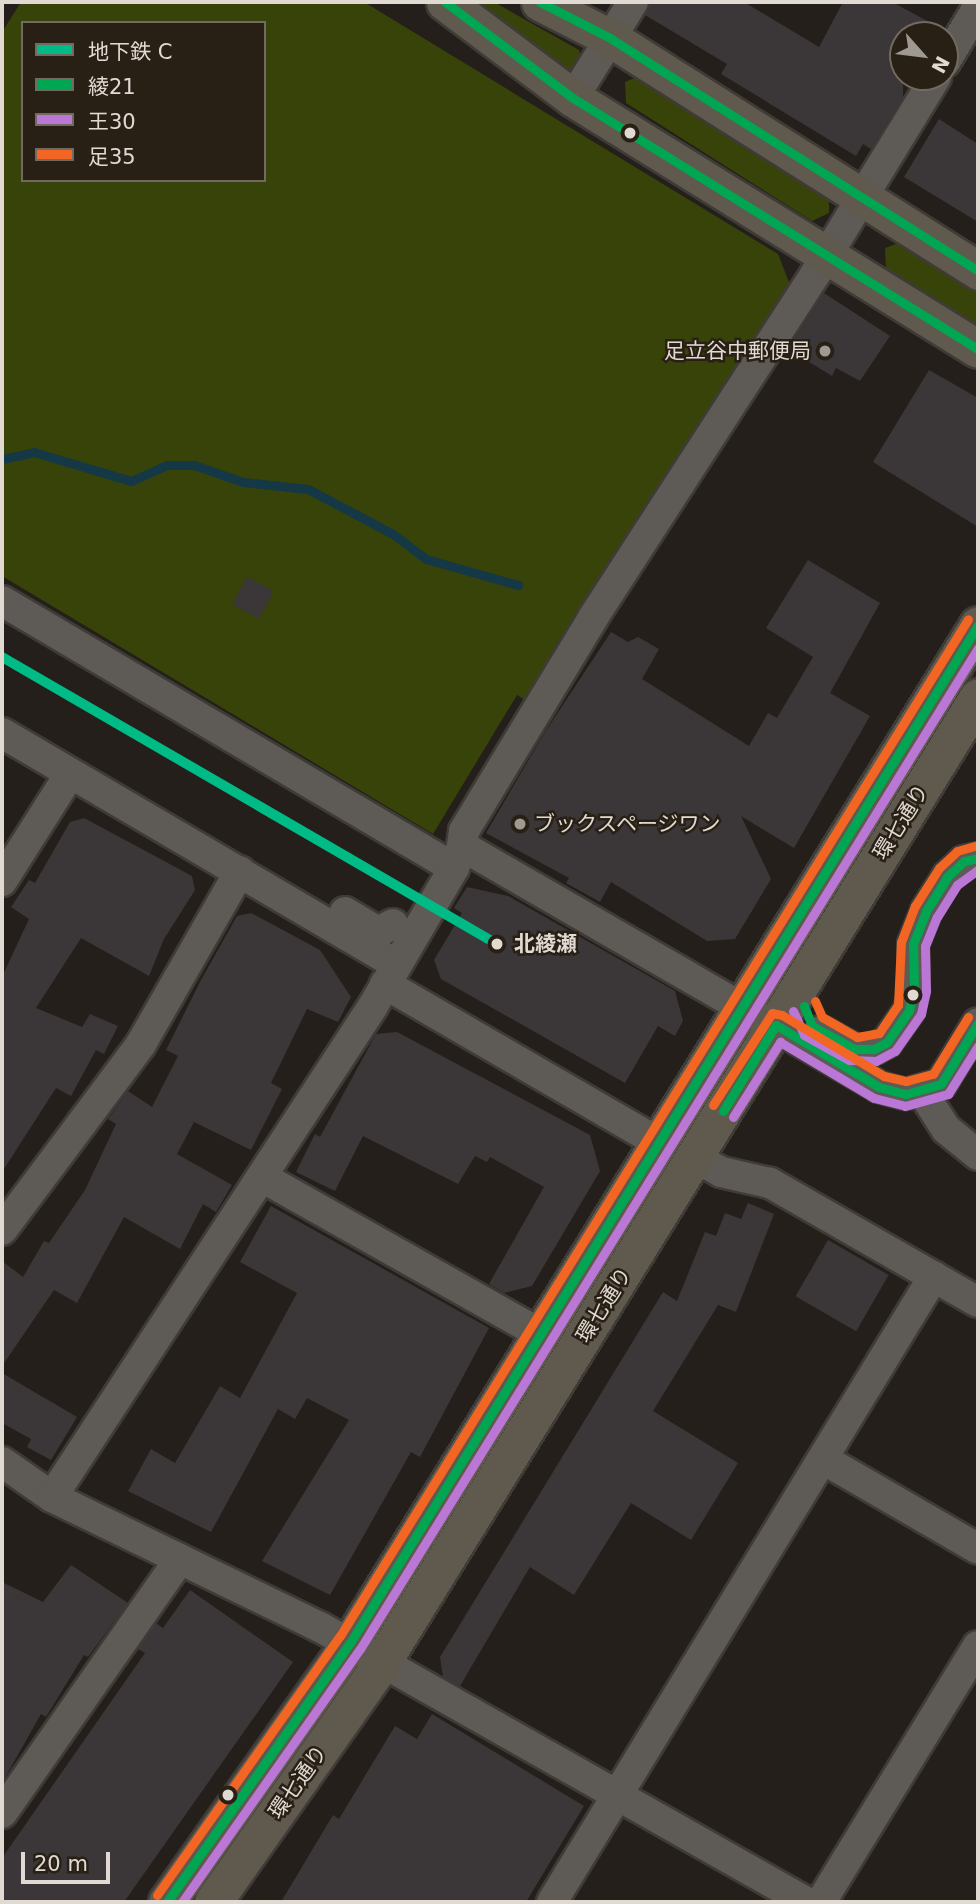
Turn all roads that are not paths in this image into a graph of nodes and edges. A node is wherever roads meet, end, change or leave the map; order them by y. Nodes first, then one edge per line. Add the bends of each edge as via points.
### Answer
1 (445, 2) edge
2 (540, 2) edge
3 (633, 2) edge
4 (974, 9) edge
5 (959, 36) edge
6 (610, 38) junction
7 (928, 91) edge
8 (573, 98) junction
9 (863, 198) junction
10 (827, 255) junction
11 (978, 271) edge
12 (978, 349) edge
13 (2, 601) edge
14 (978, 625) edge
15 (978, 698) edge
16 (2, 714) edge
17 (2, 733) edge
18 (70, 774) junction
19 (458, 857) junction
20 (978, 858) edge
21 (240, 871) junction
22 (2, 881) edge
23 (393, 924) dead end
24 (390, 974) junction
25 (746, 997) junction
26 (791, 1020) junction
27 (978, 1023) edge
28 (923, 1093) junction
29 (659, 1143) junction
30 (978, 1155) edge
31 (696, 1158) junction
32 (262, 1177) junction
33 (2, 1230) edge
34 (934, 1276) junction
35 (978, 1302) edge
36 (541, 1334) junction
37 (823, 1458) junction
38 (2, 1462) edge
39 (52, 1497) junction
40 (978, 1549) edge
41 (180, 1559) junction
42 (350, 1643) junction
43 (978, 1646) edge
44 (382, 1662) junction
45 (617, 1795) junction
46 (2, 1813) edge
47 (167, 1902) edge
48 (213, 1902) edge
49 (552, 1902) edge
50 (806, 1902) edge
51 (821, 1902) edge

1 - 8 main road
2 - 6 main road
3 - 6 street
4 - 5 street
6 - 8 street
6 - 9 main road
7 - 9 street
8 - 10 main road
9 - 10 street
9 - 11 main road
10 - 12 main road
10 - 19 street via 593,618 464,831
13 - 19 street
14 - 25 main road, 環七通り
15 - 26 main road, 環七通り via 815,962
16 - 23 street via 378,932
17 - 18 street
18 - 21 street
18 - 22 street
19 - 24 street
19 - 25 street
20 - 26 street via 964,862 947,877 926,911 913,944 914,990 909,1010 887,1042 874,1049 854,1049
21 - 24 street
21 - 33 street via 141,1044
24 - 29 street
24 - 32 street
25 - 26 street
25 - 29 main road, 環七通り
26 - 28 street via 879,1087
26 - 31 main road, 環七通り
27 - 28 street via 941,1084
28 - 30 street via 946,1129
29 - 36 main road, 環七通り
31 - 34 street via 721,1172 770,1183
31 - 44 main road, 環七通り
32 - 36 street
32 - 39 street
34 - 35 street
34 - 37 street
36 - 42 main road, 環七通り
37 - 40 street
37 - 45 street
38 - 39 street
39 - 41 street
41 - 42 street
41 - 46 street
42 - 44 street
42 - 47 main road, 環七通り
43 - 51 street
44 - 45 street
44 - 48 main road, 環七通り
45 - 49 street
45 - 50 street

